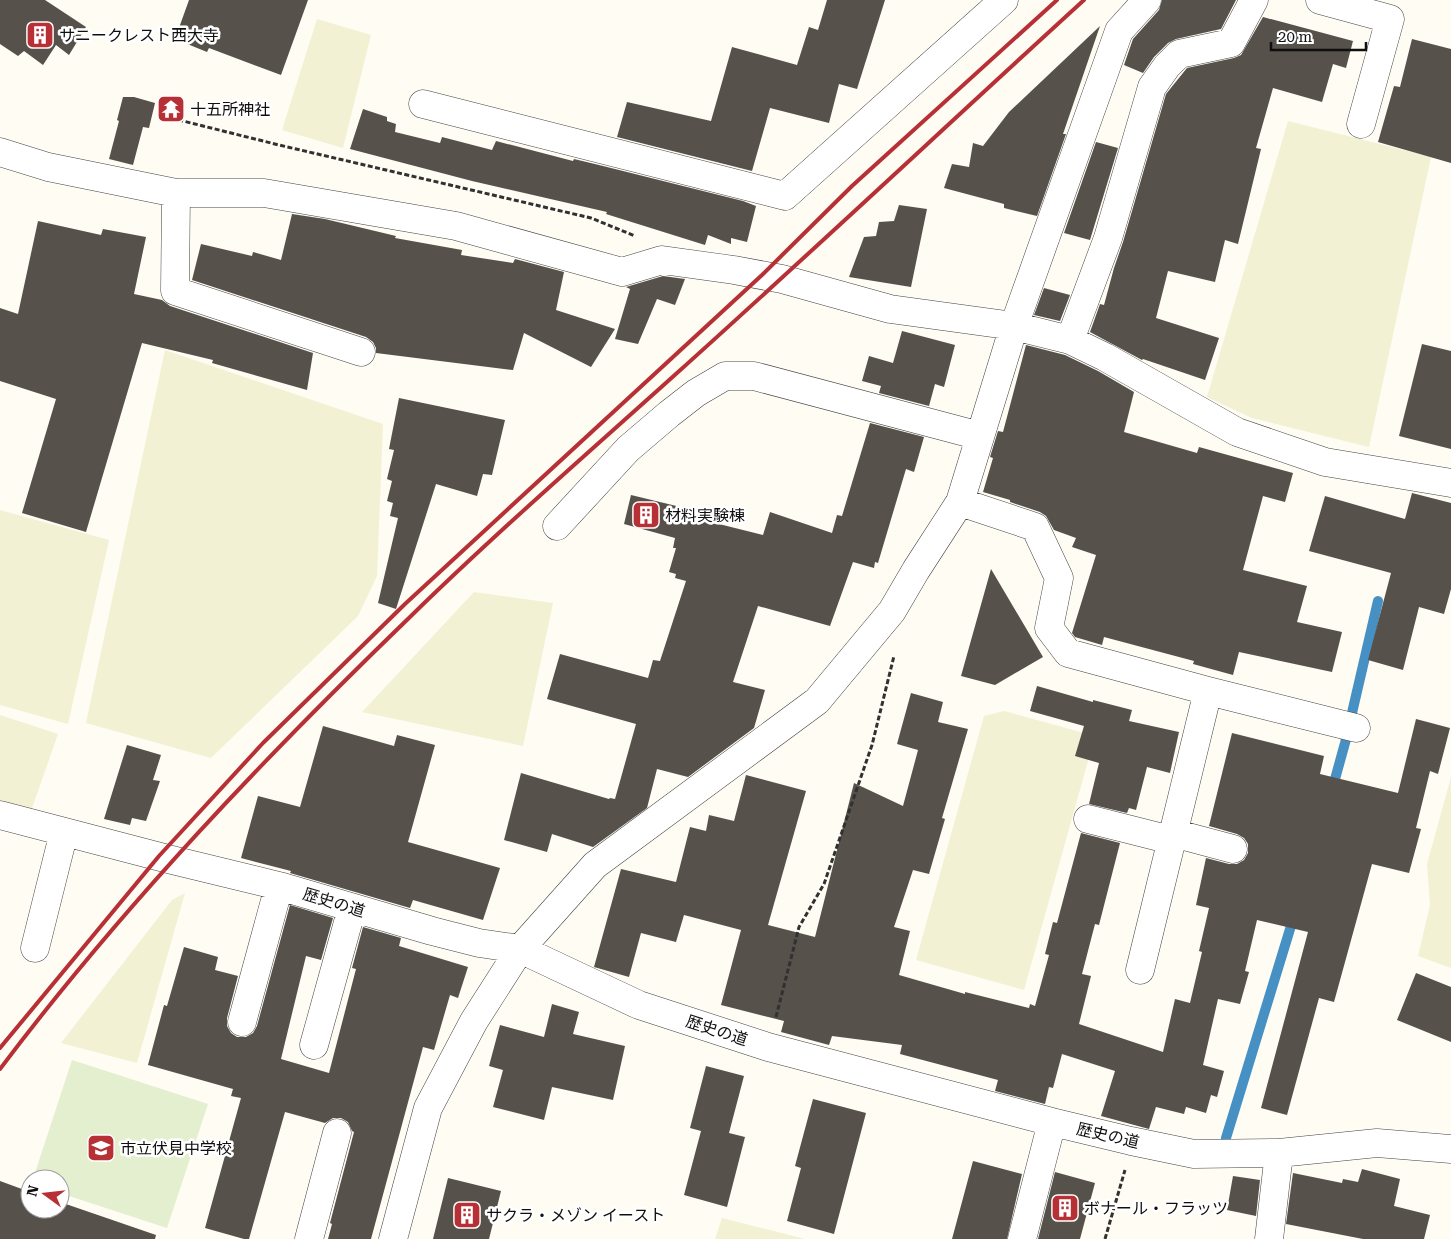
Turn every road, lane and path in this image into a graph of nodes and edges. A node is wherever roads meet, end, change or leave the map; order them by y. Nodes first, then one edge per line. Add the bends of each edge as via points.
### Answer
1 (1004, 0) edge
2 (1147, 0) edge
3 (1254, 0) edge
4 (1320, 0) edge
5 (422, 104) dead end
6 (171, 118) dead end
7 (1361, 124) dead end
8 (0, 152) edge
9 (176, 194) junction
10 (662, 260) junction
11 (1014, 326) junction
12 (1070, 340) junction
13 (361, 352) dead end
14 (980, 436) junction
15 (1451, 483) edge
16 (960, 502) junction
17 (557, 526) dead end
18 (896, 648) dead end
19 (1208, 691) junction
20 (1345, 726) dead end
21 (0, 815) edge
22 (1088, 820) dead end
23 (64, 832) junction
24 (1172, 836) junction
25 (1233, 849) dead end
26 (279, 886) junction
27 (352, 908) junction
28 (35, 948) dead end
29 (520, 949) junction
30 (1140, 970) dead end
31 (242, 1022) dead end
32 (314, 1045) dead end
33 (768, 1047) junction
34 (1052, 1122) junction
35 (337, 1133) dead end
36 (1131, 1141) junction
37 (1451, 1149) edge
38 (1279, 1153) junction
39 (309, 1239) edge
40 (393, 1239) edge
41 (1022, 1239) edge
42 (1105, 1239) edge
43 (1269, 1239) edge

1 - 5 street via 785,196
2 - 11 street via 1119,31
3 - 12 street via 1231,43 1179,54 1152,87 1108,238
4 - 7 street via 1390,19
6 - 10 path via 591,218 645,240
8 - 9 street via 48,168
9 - 10 street via 264,193 456,226 622,272
9 - 13 street via 175,291
10 - 11 street via 782,279 890,309
11 - 12 street
11 - 14 street
12 - 15 street via 1237,432 1325,462
14 - 16 street
14 - 17 street via 754,376 725,376 669,414 628,449
16 - 19 street via 1035,527 1060,578 1049,628 1068,653
16 - 29 street via 892,612 817,701 594,865
18 - 33 path via 872,745 824,884 799,927
19 - 20 street
19 - 24 street
21 - 23 street, 歴史の道
22 - 24 street
23 - 26 street, 歴史の道
23 - 28 street
24 - 25 street
24 - 30 street
26 - 27 street, 歴史の道
26 - 31 street
27 - 29 street, 歴史の道 via 479,943
27 - 32 street
29 - 33 street, 歴史の道 via 639,1005
29 - 40 street via 474,1021 428,1108
33 - 34 street, 歴史の道
34 - 36 street, 歴史の道
34 - 41 street
35 - 39 street
36 - 38 street, 歴史の道 via 1194,1154
36 - 42 path
37 - 38 street, 歴史の道 via 1378,1143
38 - 43 street

